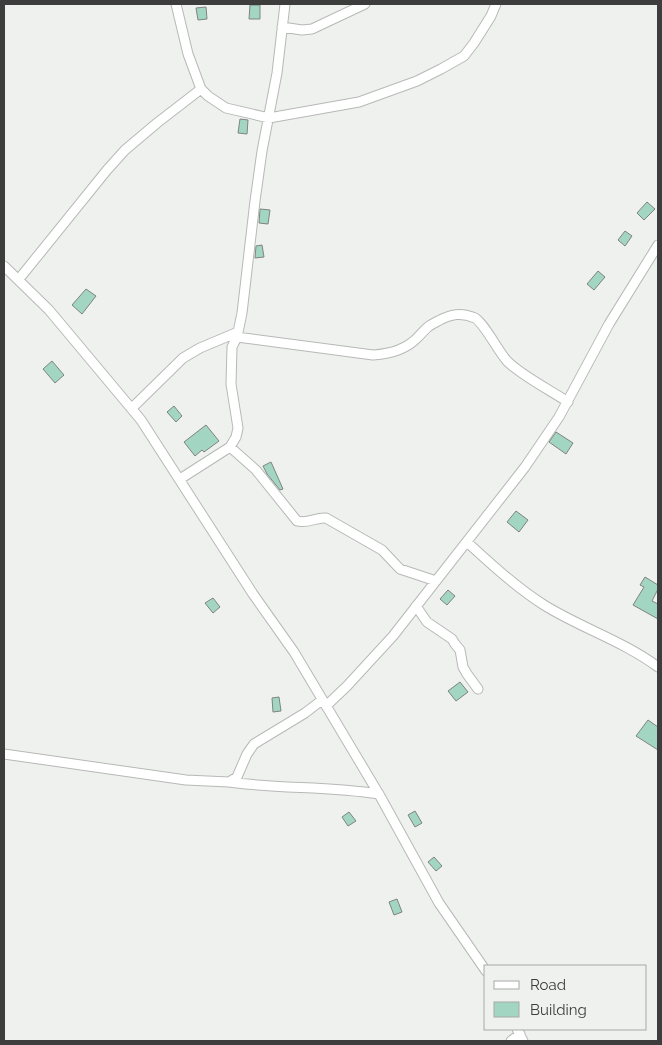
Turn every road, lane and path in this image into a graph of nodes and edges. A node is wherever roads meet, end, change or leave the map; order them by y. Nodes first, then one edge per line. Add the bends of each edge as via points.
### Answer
1 (176, 4) edge
2 (285, 4) edge
3 (365, 4) edge
4 (496, 4) edge
5 (282, 27) junction
6 (201, 89) junction
7 (269, 118) junction
8 (658, 245) edge
9 (4, 266) edge
10 (19, 279) junction
11 (237, 334) junction
12 (568, 402) junction
13 (132, 408) junction
14 (230, 447) junction
15 (180, 479) junction
16 (467, 542) junction
17 (436, 581) junction
18 (416, 606) junction
19 (658, 667) edge
20 (478, 689) dead end
21 (324, 703) junction
22 (4, 754) edge
23 (229, 782) junction
24 (379, 794) junction
25 (484, 969) edge
26 (520, 1035) edge
27 (511, 1041) edge

1 - 6 street via 188,54
2 - 5 street
3 - 5 street via 312,29
4 - 7 street via 464,56 441,69 408,85 359,102
5 - 7 street
6 - 7 street via 226,108
6 - 10 street via 125,150
7 - 11 street
8 - 12 street via 609,324
9 - 10 street
10 - 13 street
11 - 12 street via 364,354 386,354 410,343 430,325 453,314 463,315 481,323 508,362
11 - 13 street via 183,358
11 - 14 street via 232,347 231,384 238,428
12 - 16 street via 524,468
13 - 15 street
14 - 15 street
14 - 17 street via 256,470 297,521 326,518 382,550 400,569
15 - 21 street
16 - 17 street
16 - 19 street via 496,569 543,604 632,649
17 - 18 street
18 - 20 street via 426,622 452,639 460,650 466,674
18 - 21 street via 388,641
21 - 23 street via 254,744 238,777
21 - 24 street
22 - 23 street via 186,780
23 - 24 street
24 - 25 street via 439,903
26 - 27 street

